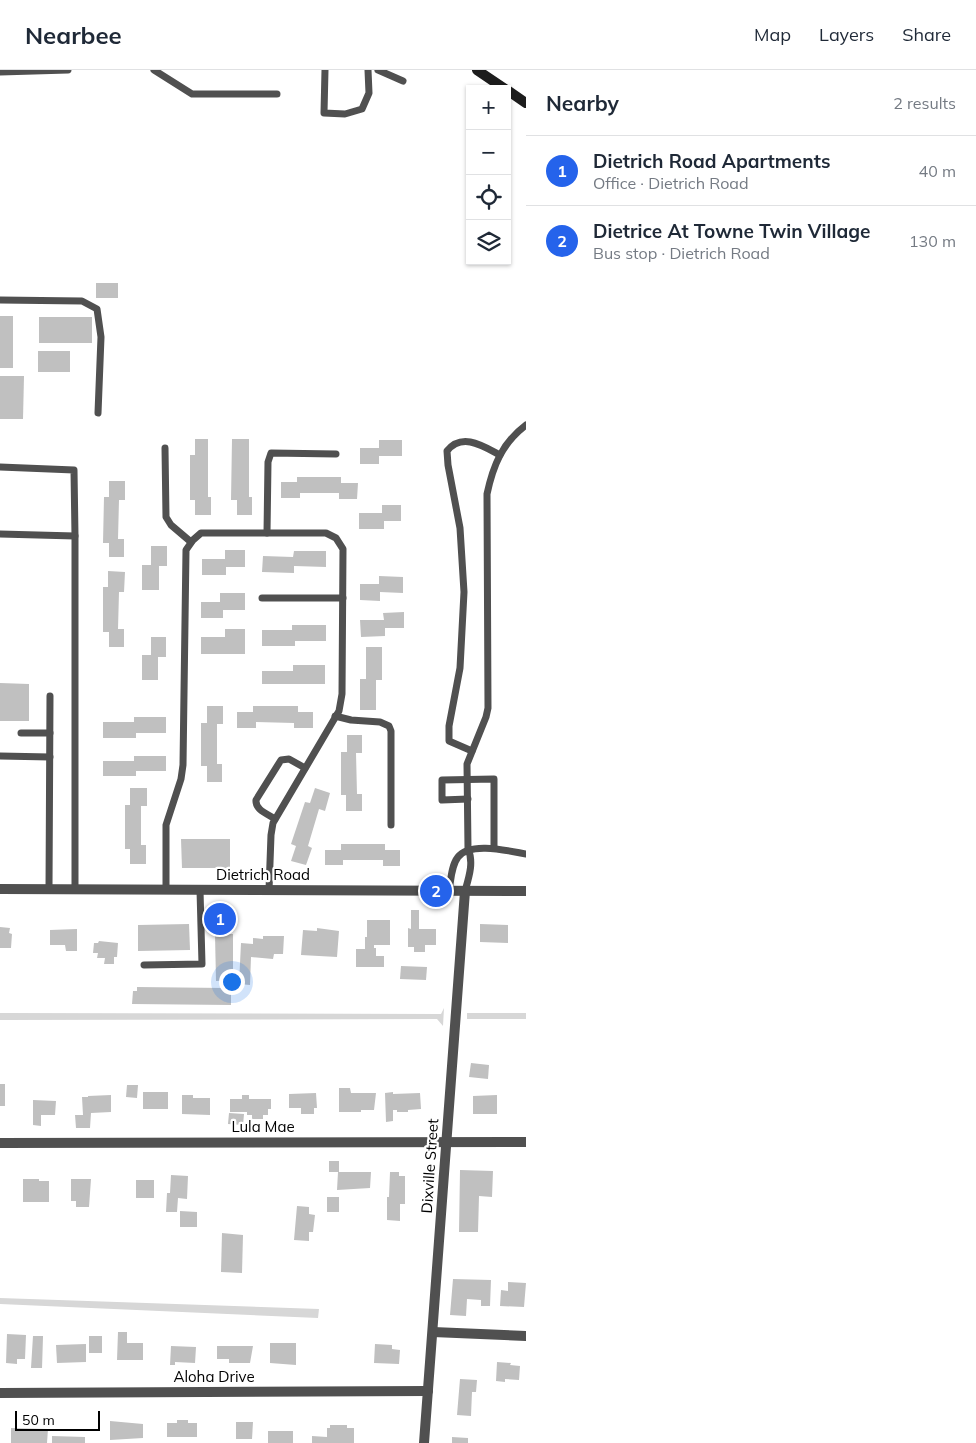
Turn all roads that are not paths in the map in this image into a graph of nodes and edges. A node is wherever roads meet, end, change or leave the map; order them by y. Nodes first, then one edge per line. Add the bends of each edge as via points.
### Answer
1 (68, 70) edge
2 (154, 70) edge
3 (325, 70) edge
4 (368, 70) edge
5 (378, 70) edge
6 (477, 70) edge
7 (0, 72) edge
8 (403, 81) dead end
9 (500, 85) edge
10 (511, 92) edge
11 (277, 94) dead end
12 (526, 103) edge
13 (0, 300) edge
14 (98, 413) dead end
15 (526, 425) edge
16 (165, 448) dead end
17 (336, 454) dead end
18 (500, 455) junction
19 (0, 467) edge
20 (268, 533) junction
21 (0, 534) edge
22 (75, 536) junction
23 (191, 542) junction
24 (262, 598) dead end
25 (342, 598) junction
26 (50, 696) dead end
27 (335, 716) junction
28 (50, 733) junction
29 (22, 734) dead end
30 (472, 751) junction
31 (0, 756) edge
32 (50, 757) junction
33 (305, 768) junction
34 (467, 779) junction
35 (468, 799) junction
36 (275, 819) junction
37 (391, 825) dead end
38 (494, 848) junction
39 (468, 849) junction
40 (526, 854) edge
41 (0, 889) edge
42 (49, 889) junction
43 (75, 889) junction
44 (166, 890) junction
45 (200, 890) junction
46 (270, 890) junction
47 (448, 891) junction
48 (465, 891) junction
49 (526, 891) edge
50 (144, 965) dead end
51 (0, 1142) edge
52 (447, 1142) junction
53 (526, 1142) edge
54 (433, 1332) junction
55 (526, 1336) edge
56 (428, 1391) junction
57 (0, 1393) edge
58 (424, 1443) edge

1 - 7 lane
2 - 11 lane via 192,94
3 - 4 lane via 324,113 345,114 362,109 369,94
5 - 8 lane
6 - 9 main road
10 - 12 main road
13 - 14 lane via 82,301 98,309 101,337
15 - 18 lane
16 - 23 lane via 166,517
17 - 20 lane via 271,453 268,462
18 - 30 lane via 490,477 487,494 488,708
18 - 30 lane via 479,444 464,441 453,444 447,452 460,528 464,592 460,668 449,741
19 - 22 lane via 74,470
20 - 23 lane via 202,533
20 - 25 lane via 326,533 336,538 343,549
21 - 22 lane
22 - 43 lane
23 - 44 lane via 186,550 184,765 166,824
24 - 25 lane
25 - 27 lane via 342,694
26 - 28 lane
27 - 33 lane
27 - 37 lane via 390,726
28 - 29 lane
28 - 32 lane
30 - 34 lane via 467,764
31 - 32 lane
32 - 42 lane
33 - 36 lane
33 - 36 lane via 289,759 281,760 256,800 257,808
34 - 35 lane
34 - 35 lane via 442,780 442,800
34 - 38 lane via 494,779
35 - 39 lane
36 - 46 lane via 271,834
38 - 39 lane
38 - 40 lane
39 - 47 lane via 454,864
39 - 48 lane via 470,872
41 - 42 street, Dietrich Road
42 - 43 street, Dietrich Road
43 - 44 street, Dietrich Road
44 - 45 street, Dietrich Road
45 - 46 street, Dietrich Road
45 - 50 lane via 202,964
46 - 47 street, Dietrich Road
47 - 48 street, Dietrich Road
48 - 49 street, Dietrich Road
48 - 52 street, Dixville Street
51 - 52 street, Lula Mae
52 - 53 street, Lula Mae
52 - 54 street, Dixville Street
54 - 55 street
54 - 56 street, Dixville Street
56 - 57 street, Aloha Drive
56 - 58 street, Dixville Street

